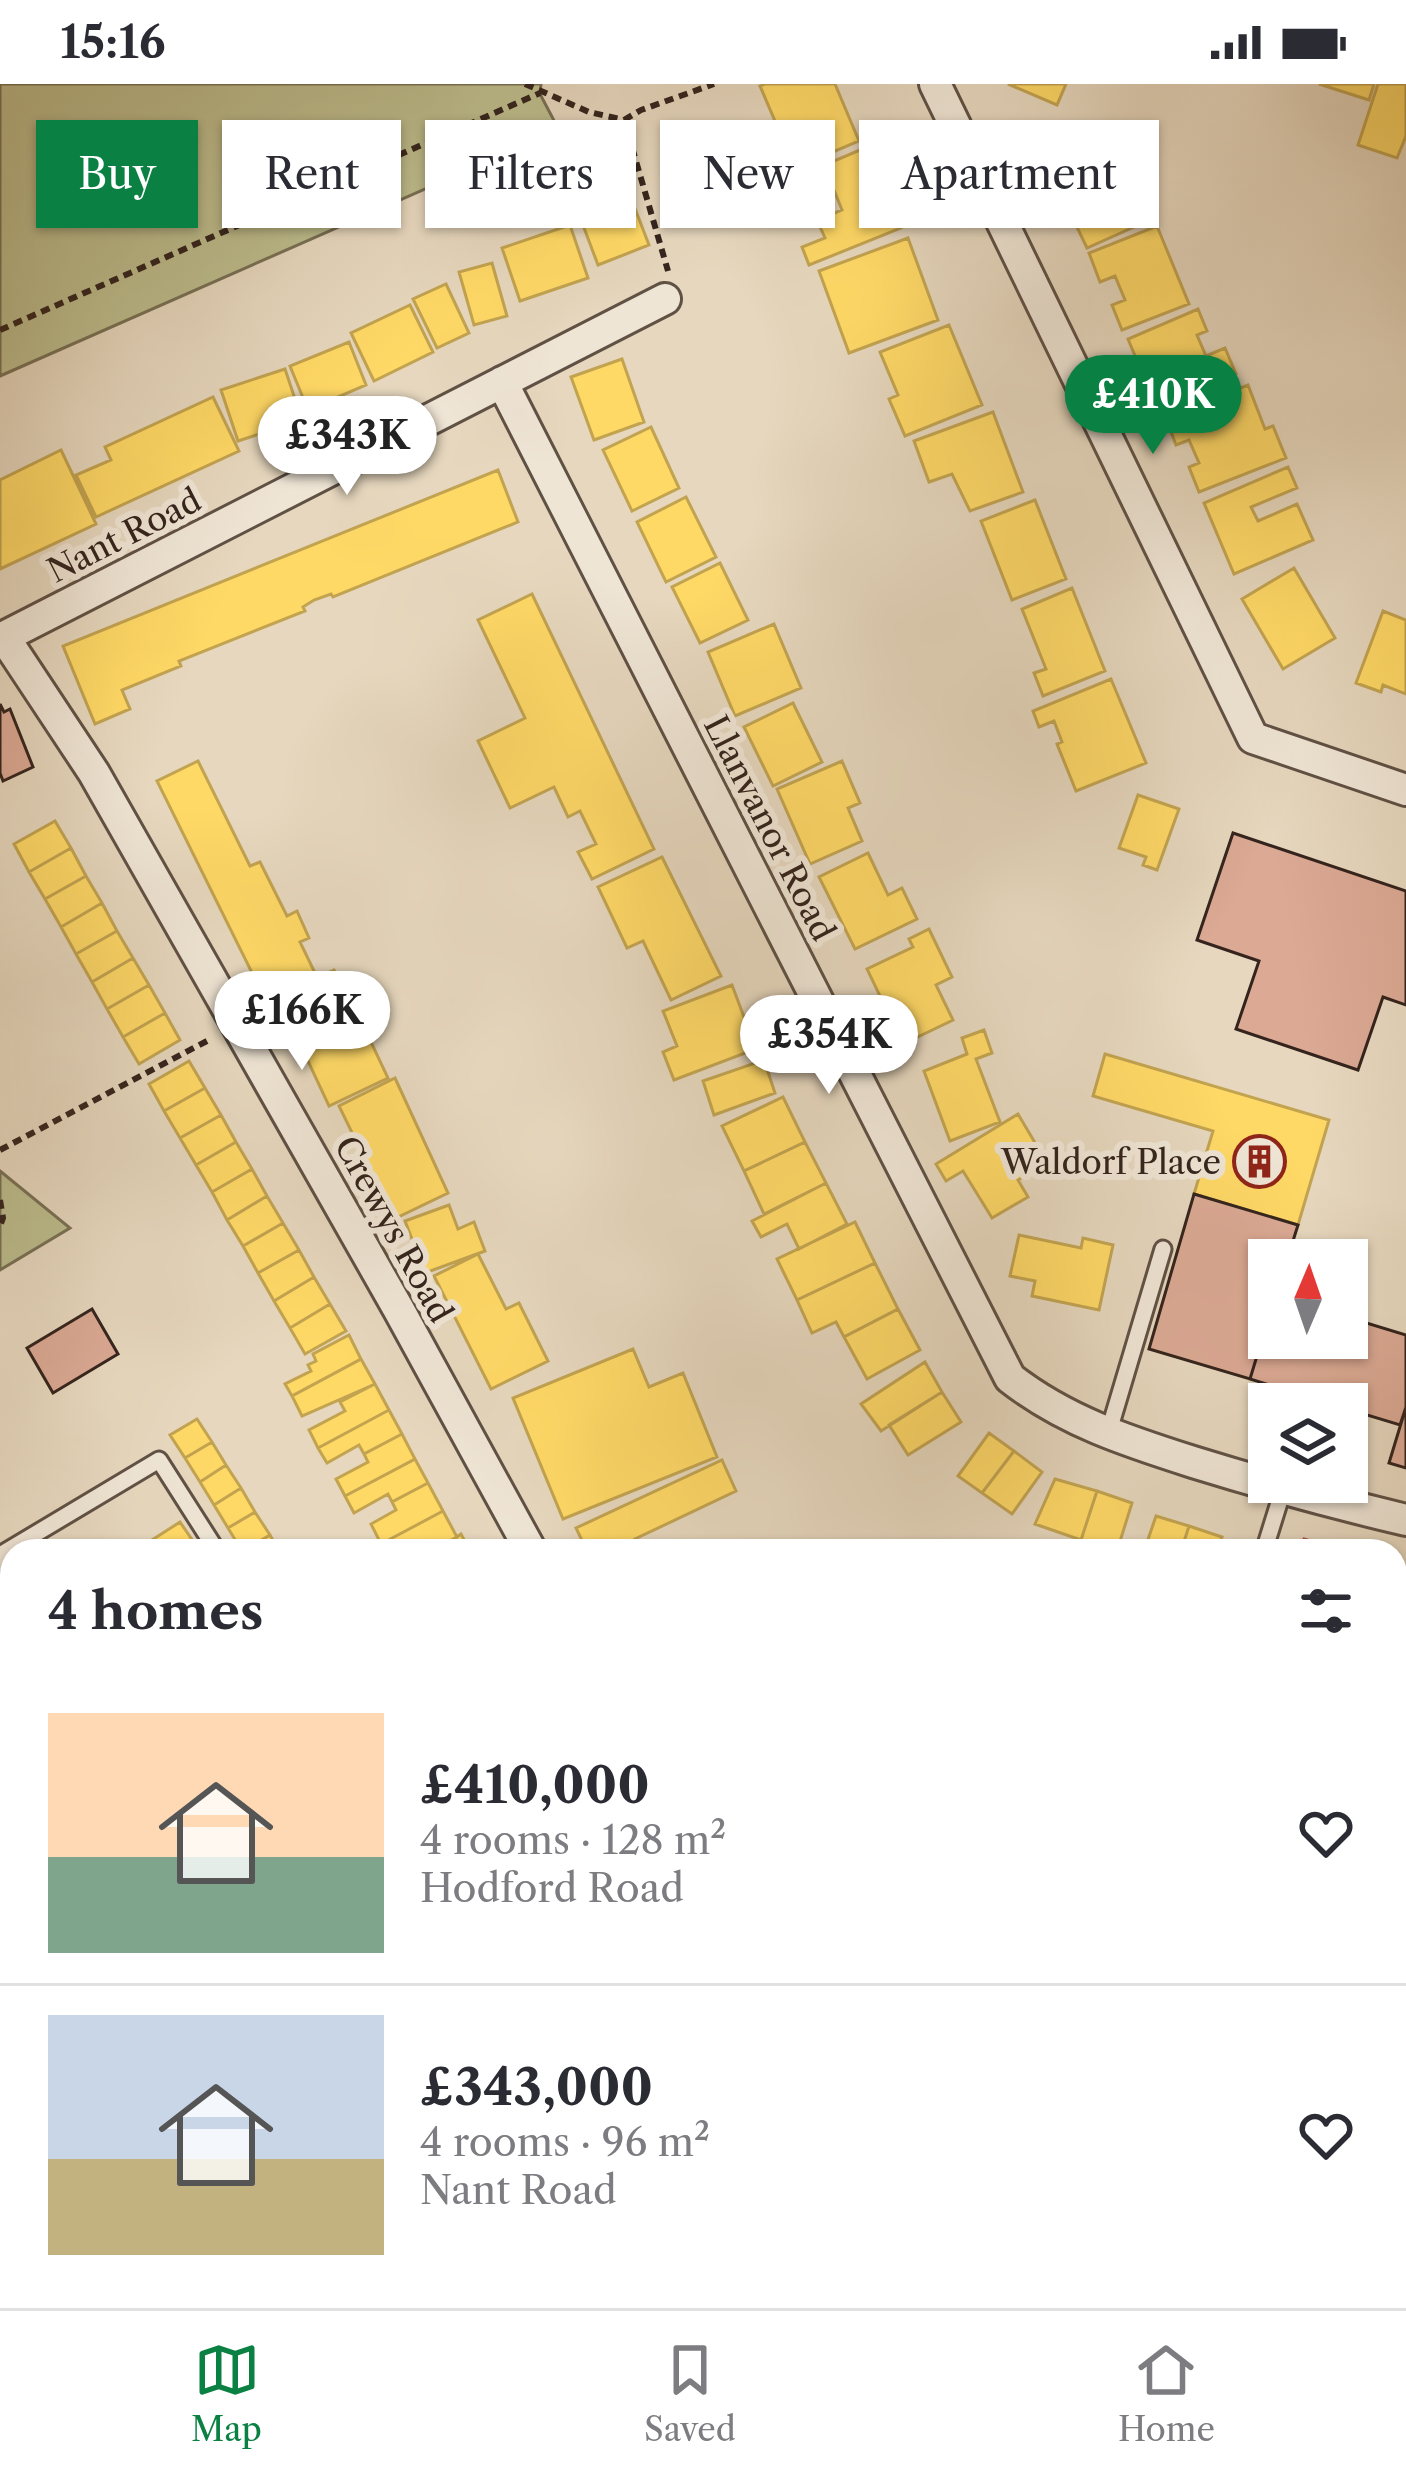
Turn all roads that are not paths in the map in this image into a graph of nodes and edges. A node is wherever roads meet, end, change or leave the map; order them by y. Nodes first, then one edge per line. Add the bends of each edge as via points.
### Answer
1 (935, 84) edge
2 (665, 299) road end
3 (502, 382) junction
4 (2, 638) edge
5 (1406, 790) edge
6 (1162, 1249) dead end
7 (1108, 1434) junction
8 (1248, 1479) edge
9 (1279, 1503) edge
10 (1336, 1503) edge
11 (1406, 1520) edge
12 (27, 1539) edge
13 (209, 1539) edge
14 (524, 1539) edge
15 (1268, 1539) edge

1 - 5 street via 1253,738
2 - 3 street, Nant Road
3 - 4 street, Nant Road
3 - 7 street, Llanvanor Road via 1010,1378 1043,1404
4 - 14 street, Crewys Road via 94,773
6 - 7 lane
7 - 8 street, Llanvanor Road
9 - 15 lane
10 - 11 street, Llanvanor Road
12 - 13 lane via 159,1460

